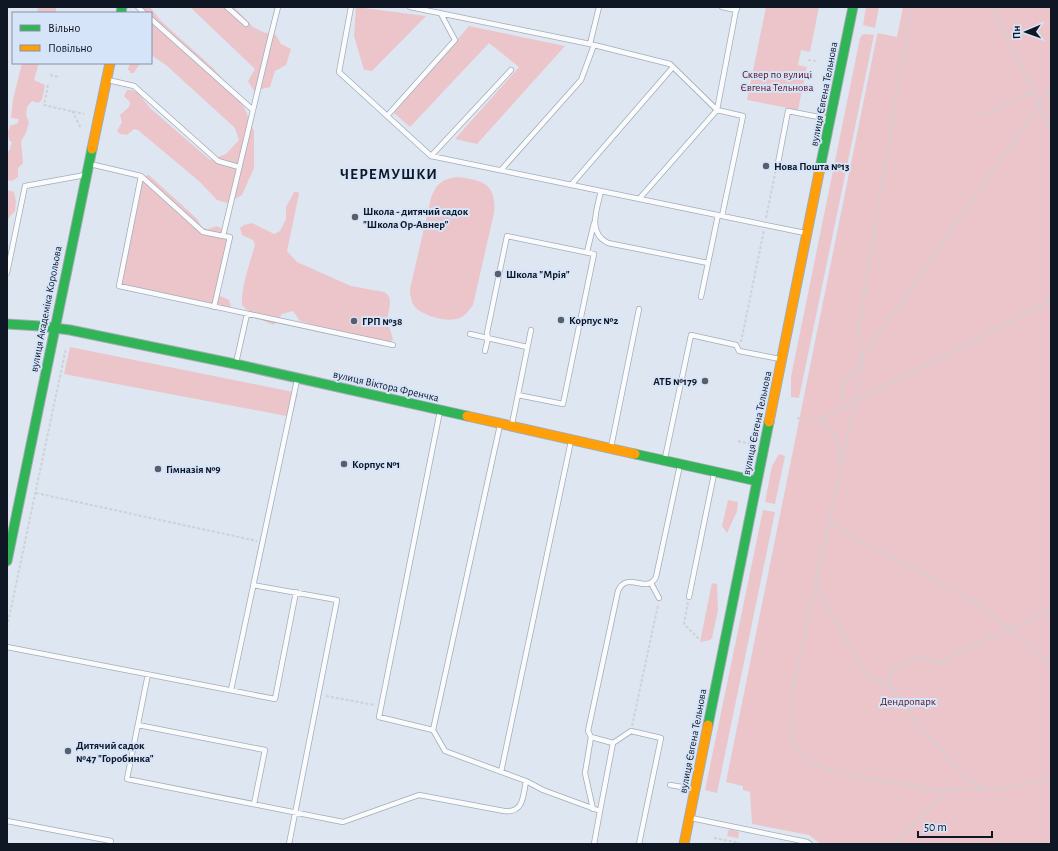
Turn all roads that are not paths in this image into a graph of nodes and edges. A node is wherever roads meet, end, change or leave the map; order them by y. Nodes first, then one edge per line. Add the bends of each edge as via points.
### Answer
1 (227, 7) edge
2 (278, 7) edge
3 (351, 7) edge
4 (410, 7) edge
5 (599, 7) edge
6 (722, 7) edge
7 (854, 7) edge
8 (737, 8) edge
9 (441, 14) junction
10 (152, 20) edge
11 (246, 24) road end
12 (592, 45) junction
13 (110, 64) edge
14 (673, 67) junction
15 (511, 70) dead end
16 (106, 80) junction
17 (253, 110) junction
18 (717, 110) junction
19 (387, 116) junction
20 (831, 120) junction
21 (432, 156) junction
22 (778, 163) road end
23 (88, 164) junction
24 (239, 167) junction
25 (501, 170) junction
26 (86, 175) junction
27 (141, 176) junction
28 (570, 185) junction
29 (601, 191) junction
30 (639, 199) junction
31 (720, 216) junction
32 (594, 219) junction
33 (808, 234) junction
34 (223, 236) junction
35 (587, 252) junction
36 (708, 263) junction
37 (7, 273) edge
38 (701, 297) dead end
39 (214, 307) junction
40 (639, 309) dead end
41 (247, 314) junction
42 (7, 324) edge
43 (54, 328) junction
44 (531, 330) dead end
45 (470, 334) dead end
46 (488, 338) junction
47 (393, 345) dead end
48 (528, 347) junction
49 (485, 351) dead end
50 (783, 359) junction
51 (235, 364) junction
52 (297, 378) junction
53 (518, 395) junction
54 (440, 410) junction
55 (501, 424) junction
56 (512, 426) junction
57 (571, 439) junction
58 (611, 448) junction
59 (664, 460) junction
60 (680, 464) junction
61 (715, 472) junction
62 (757, 481) junction
63 (7, 560) edge
64 (651, 583) junction
65 (254, 584) junction
66 (296, 592) junction
67 (689, 597) road end
68 (659, 598) road end
69 (7, 647) edge
70 (148, 674) junction
71 (231, 690) junction
72 (138, 725) junction
73 (433, 730) junction
74 (591, 737) junction
75 (613, 743) junction
76 (501, 772) junction
77 (526, 781) junction
78 (670, 785) dead end
79 (695, 789) junction
80 (254, 804) junction
81 (593, 809) junction
82 (600, 811) junction
83 (295, 812) junction
84 (690, 818) junction
85 (7, 821) edge
86 (111, 841) dead end
87 (289, 844) edge
88 (594, 844) edge
89 (639, 844) edge
90 (684, 844) edge
91 (810, 844) edge

1 - 11 lane
2 - 17 lane
3 - 19 lane via 339,72
4 - 9 lane
5 - 12 lane
6 - 8 lane
7 - 20 street, вулиця Євгена Тельнова
8 - 18 lane
9 - 12 lane
9 - 19 lane via 455,40
10 - 17 lane
12 - 14 lane via 670,64
12 - 25 lane via 581,80
13 - 16 street, вулиця Академіка Корольова
14 - 18 lane
14 - 28 lane
15 - 21 lane
16 - 23 street, вулиця Академіка Корольова
16 - 24 lane via 134,86 218,161
17 - 24 lane
18 - 30 lane
18 - 31 lane via 743,116
19 - 21 lane
20 - 22 lane via 788,111
20 - 33 street, вулиця Євгена Тельнова
21 - 25 lane
23 - 26 street, вулиця Академіка Корольова
23 - 27 lane
24 - 34 lane
25 - 28 lane
26 - 37 lane via 25,186
26 - 43 street, вулиця Академіка Корольова
27 - 34 lane via 202,232
27 - 39 lane via 119,286
28 - 29 lane
29 - 30 lane
29 - 32 lane
30 - 31 lane
31 - 33 lane
31 - 36 lane
32 - 35 lane
32 - 36 lane via 596,231 608,243
33 - 50 street, вулиця Євгена Тельнова
34 - 39 lane via 230,237
35 - 46 lane via 507,236
35 - 53 lane via 594,254 563,404
36 - 38 lane
39 - 41 lane
40 - 58 lane
41 - 47 lane
41 - 51 lane
42 - 43 street, вулиця Віктора Френчка
43 - 51 street, вулиця Віктора Френчка
43 - 63 street, вулиця Академіка Корольова
44 - 48 lane
45 - 46 lane
46 - 48 lane
46 - 49 lane
48 - 53 lane
50 - 59 lane via 739,351 736,345 690,335
50 - 62 street, вулиця Євгена Тельнова
51 - 52 street, вулиця Віктора Френчка
52 - 54 street, вулиця Віктора Френчка
52 - 65 lane
53 - 56 lane
54 - 55 street, вулиця Віктора Френчка
54 - 73 lane via 379,717
55 - 56 street, вулиця Віктора Френчка
55 - 73 lane
56 - 57 street, вулиця Віктора Френчка
57 - 58 street, вулиця Віктора Френчка
57 - 76 lane
58 - 59 street, вулиця Віктора Френчка
59 - 60 street, вулиця Віктора Френчка
60 - 61 street, вулиця Віктора Френчка
60 - 64 lane via 656,576
61 - 62 street, вулиця Віктора Френчка
61 - 67 lane
62 - 79 street, вулиця Євгена Тельнова
64 - 68 lane
64 - 74 lane via 627,582 623,583 618,591 588,731
65 - 66 lane
65 - 71 lane
66 - 71 lane via 275,699
66 - 83 lane via 337,600
69 - 70 lane
70 - 71 lane
70 - 72 lane
72 - 80 lane via 265,750
72 - 80 lane via 127,779
73 - 76 lane via 445,752
74 - 75 lane
74 - 81 lane via 585,773
75 - 82 lane
75 - 89 lane via 631,731 661,738
76 - 77 lane
77 - 81 lane
77 - 83 lane via 520,807 510,812 419,795 343,822
78 - 79 lane
79 - 84 street, вулиця Євгена Тельнова
80 - 83 lane
81 - 82 lane
82 - 88 lane
83 - 87 lane
84 - 90 street, вулиця Євгена Тельнова
84 - 91 lane
85 - 86 lane

